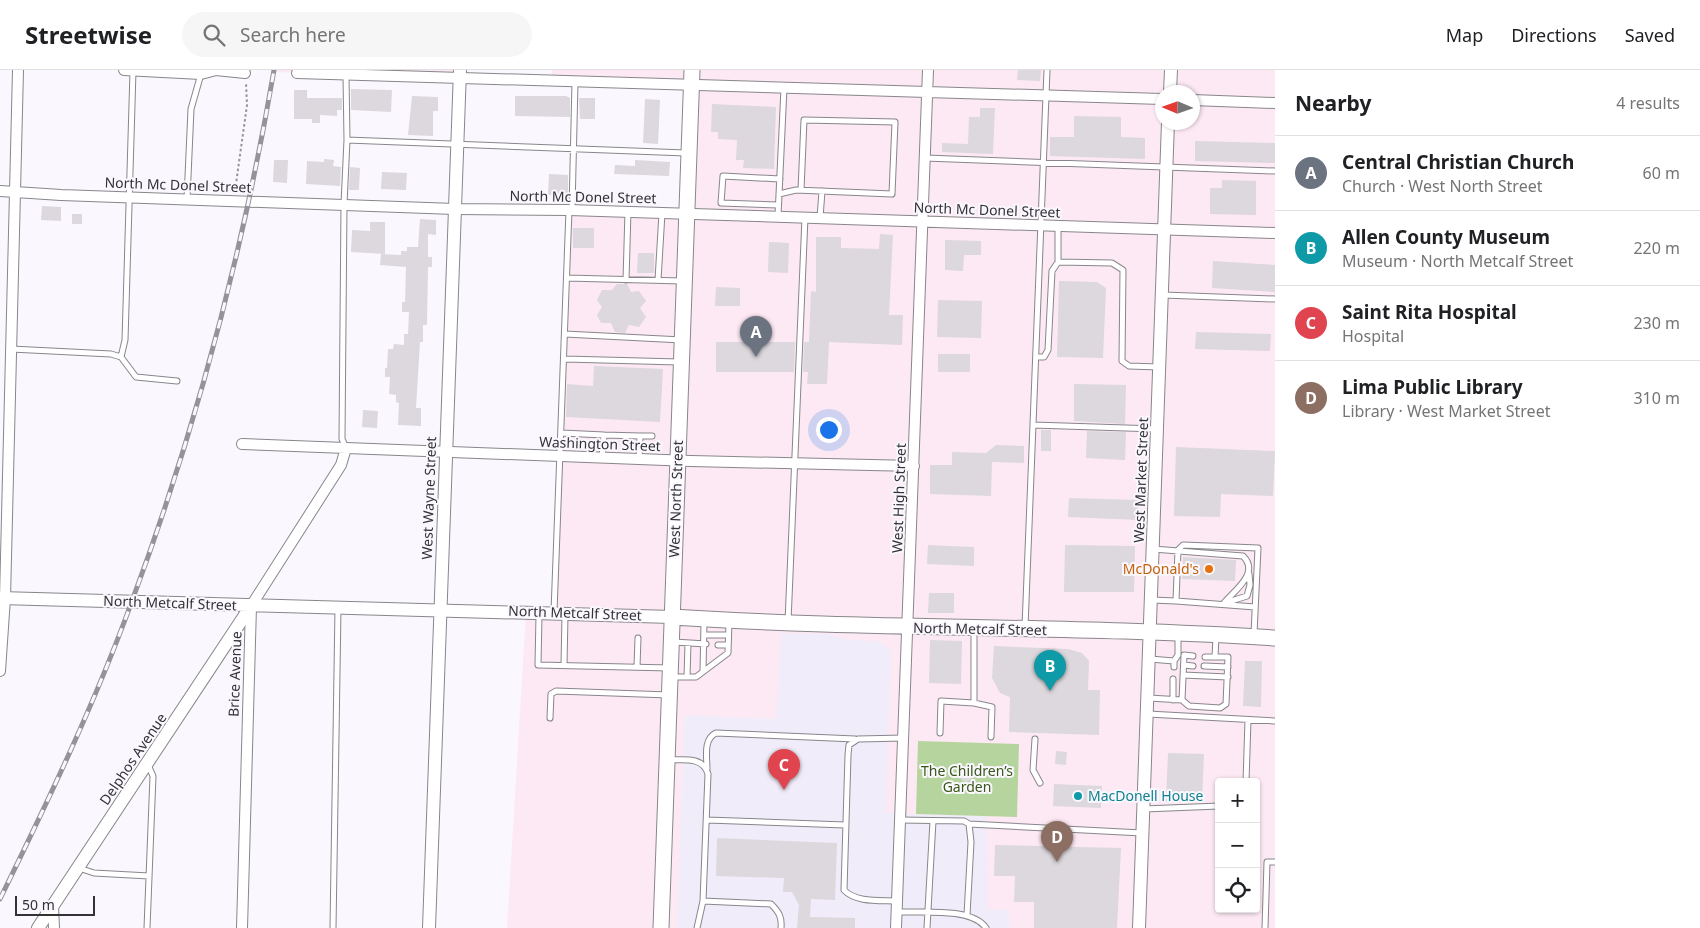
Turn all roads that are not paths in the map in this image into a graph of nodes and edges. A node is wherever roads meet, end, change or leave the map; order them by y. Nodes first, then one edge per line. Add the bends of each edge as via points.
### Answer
1 (18, 70) edge
2 (128, 70) edge
3 (928, 70) edge
4 (1047, 70) edge
5 (1171, 70) edge
6 (297, 72) dead end
7 (346, 72) edge
8 (246, 73) road end
9 (201, 74) junction
10 (460, 74) edge
11 (692, 77) edge
12 (575, 81) junction
13 (1170, 85) edge
14 (784, 88) junction
15 (928, 92) junction
16 (1046, 95) junction
17 (1155, 99) edge
18 (1200, 100) edge
19 (1275, 103) edge
20 (1168, 130) edge
21 (347, 140) junction
22 (457, 144) junction
23 (573, 149) junction
24 (689, 154) junction
25 (925, 158) junction
26 (1043, 162) junction
27 (1167, 167) junction
28 (1275, 171) edge
29 (780, 179) junction
30 (801, 190) junction
31 (0, 191) edge
32 (15, 191) junction
33 (822, 191) junction
34 (779, 194) junction
35 (131, 198) junction
36 (187, 199) junction
37 (344, 204) junction
38 (778, 205) junction
39 (455, 209) junction
40 (571, 210) junction
41 (628, 211) junction
42 (662, 212) junction
43 (687, 213) junction
44 (778, 216) junction
45 (805, 217) junction
46 (820, 218) junction
47 (923, 221) junction
48 (1041, 225) junction
49 (1058, 226) junction
50 (1165, 229) junction
51 (1275, 233) edge
52 (1058, 262) junction
53 (567, 278) junction
54 (626, 280) junction
55 (658, 280) junction
56 (684, 281) junction
57 (1162, 295) junction
58 (1275, 299) edge
59 (565, 334) junction
60 (682, 340) junction
61 (11, 349) junction
62 (121, 357) junction
63 (1036, 357) junction
64 (565, 358) junction
65 (682, 362) junction
66 (1160, 368) junction
67 (177, 382) dead end
68 (1033, 425) junction
69 (1157, 429) junction
70 (562, 433) junction
71 (604, 435) junction
72 (640, 436) junction
73 (652, 436) dead end
74 (242, 444) dead end
75 (346, 448) junction
76 (446, 452) junction
77 (561, 456) junction
78 (602, 458) junction
79 (639, 459) junction
80 (678, 460) junction
81 (794, 464) junction
82 (914, 466) junction
83 (1153, 549) junction
84 (1178, 550) junction
85 (1249, 568) junction
86 (2, 598) edge
87 (1152, 600) junction
88 (1176, 601) junction
89 (1224, 603) junction
90 (252, 606) junction
91 (1255, 607) junction
92 (338, 608) junction
93 (441, 610) junction
94 (540, 612) junction
95 (560, 612) junction
96 (672, 617) junction
97 (704, 618) junction
98 (729, 619) junction
99 (788, 622) junction
100 (908, 627) junction
101 (974, 628) junction
102 (1025, 630) junction
103 (1150, 632) junction
104 (704, 634) junction
105 (1178, 634) junction
106 (728, 635) junction
107 (1217, 636) junction
108 (1254, 637) junction
109 (1275, 637) edge
110 (638, 638) dead end
111 (671, 642) junction
112 (688, 643) junction
113 (706, 644) junction
114 (718, 645) dead end
115 (728, 645) junction
116 (1181, 655) junction
117 (1193, 656) dead end
118 (1205, 657) dead end
119 (1216, 657) junction
120 (1150, 659) junction
121 (564, 665) junction
122 (1184, 665) junction
123 (1193, 666) dead end
124 (1204, 666) dead end
125 (637, 667) junction
126 (1228, 667) junction
127 (0, 671) edge
128 (703, 671) junction
129 (670, 672) junction
130 (1183, 675) junction
131 (687, 677) junction
132 (1228, 677) junction
133 (1174, 679) dead end
134 (669, 695) junction
135 (1148, 698) junction
136 (1173, 700) junction
137 (1182, 700) junction
138 (974, 702) junction
139 (1148, 714) junction
140 (550, 718) dead end
141 (1248, 720) junction
142 (1275, 721) edge
143 (940, 733) dead end
144 (991, 737) dead end
145 (904, 738) junction
146 (858, 739) junction
147 (1034, 739) dead end
148 (666, 760) junction
149 (148, 766) junction
150 (708, 774) junction
151 (1246, 778) edge
152 (1040, 783) dead end
153 (1215, 806) edge
154 (1144, 809) junction
155 (707, 820) junction
156 (901, 820) junction
157 (933, 821) junction
158 (969, 824) junction
159 (845, 825) junction
160 (1143, 833) junction
161 (1275, 862) edge
162 (79, 868) junction
163 (149, 876) junction
164 (703, 900) junction
165 (898, 901) junction
166 (53, 906) junction
167 (897, 912) junction
168 (928, 913) junction
169 (967, 915) junction
170 (38, 928) edge
171 (54, 928) edge
172 (147, 928) edge
173 (242, 928) edge
174 (333, 928) edge
175 (429, 928) edge
176 (661, 928) edge
177 (697, 928) edge
178 (781, 928) edge
179 (896, 928) edge
180 (927, 928) edge
181 (986, 928) edge
182 (1139, 928) edge
183 (1265, 928) edge

1 - 32 street
2 - 9 street
2 - 35 lane
3 - 15 street, West High Street
4 - 16 lane
5 - 13 street
6 - 7 street
7 - 10 street
7 - 21 lane
8 - 9 street via 216,70
9 - 36 lane via 191,108
10 - 12 street
10 - 22 street, West Wayne Street
11 - 12 street
11 - 14 street
11 - 24 main road, West North Street
12 - 23 lane
14 - 15 street
14 - 29 lane
15 - 16 street
15 - 25 street, West High Street
16 - 17 street
16 - 26 lane
18 - 19 street
20 - 27 street, West Market Street
21 - 22 lane
21 - 37 lane
22 - 23 lane
22 - 39 street, West Wayne Street
23 - 24 lane
23 - 40 lane
24 - 43 main road, West North Street
25 - 26 lane
25 - 47 street, West High Street
26 - 27 lane
26 - 48 lane
27 - 28 lane
27 - 50 street, West Market Street
29 - 34 lane
29 - 38 lane via 723,176 721,203
30 - 33 lane
30 - 33 lane via 804,120 895,122 892,194
30 - 34 lane
31 - 32 street, North Mc Donel Street
32 - 35 street, North Mc Donel Street
32 - 61 street
33 - 46 lane
34 - 38 lane
35 - 36 street, North Mc Donel Street
35 - 62 lane via 125,340
36 - 37 street, North Mc Donel Street
37 - 39 street, North Mc Donel Street
37 - 75 lane via 342,438
38 - 44 lane
39 - 40 street, North Mc Donel Street
39 - 76 street, West Wayne Street
40 - 41 street, North Mc Donel Street
40 - 53 lane
41 - 42 street, North Mc Donel Street
41 - 54 lane
42 - 43 street, North Mc Donel Street
42 - 55 lane
43 - 44 street, North Mc Donel Street
43 - 56 main road, West North Street
44 - 45 street, North Mc Donel Street
45 - 46 street, North Mc Donel Street
45 - 81 lane
46 - 47 street, North Mc Donel Street
47 - 48 street, North Mc Donel Street
47 - 82 street, West High Street
48 - 49 street, North Mc Donel Street
48 - 63 lane
49 - 50 street, North Mc Donel Street
49 - 52 lane
50 - 51 street, North Mc Donel Street
50 - 57 street, West Market Street
52 - 63 lane via 1052,272 1048,350 1044,356
52 - 66 lane via 1112,263 1123,270 1122,361 1129,366
53 - 54 lane
53 - 59 lane
54 - 55 lane
55 - 56 lane
56 - 60 main road, West North Street
57 - 58 lane
57 - 66 street, West Market Street
59 - 60 lane
59 - 64 lane
60 - 65 main road, West North Street
61 - 62 lane
61 - 86 street
62 - 67 lane via 136,377
63 - 68 lane
64 - 65 lane
64 - 70 lane
65 - 80 main road, West North Street
66 - 69 street, West Market Street
68 - 69 lane
68 - 102 lane
69 - 83 street, West Market Street
70 - 71 lane
70 - 77 lane
71 - 72 lane
71 - 78 lane
72 - 73 lane
72 - 79 lane
74 - 75 street, Washington Street
75 - 76 street, Washington Street
75 - 90 street via 341,465
76 - 77 street, Washington Street
76 - 93 street, West Wayne Street
77 - 78 street, Washington Street
77 - 95 lane
78 - 79 street, Washington Street
79 - 80 street, Washington Street
80 - 81 street, Washington Street
80 - 96 main road, West North Street
81 - 82 street, Washington Street
81 - 99 lane
82 - 100 street, West High Street
83 - 84 lane
83 - 87 street, West Market Street
84 - 85 lane via 1236,554 1243,556
84 - 88 lane
84 - 91 lane via 1183,544 1258,548
85 - 89 lane via 1247,578
85 - 89 lane via 1247,596
86 - 90 street, North Metcalf Street
86 - 127 street
87 - 88 lane
87 - 103 street, West Market Street
88 - 89 lane
89 - 91 lane
90 - 92 street, North Metcalf Street
90 - 149 street, Delphos Avenue
90 - 173 street, Brice Avenue
91 - 108 lane
92 - 93 street, North Metcalf Street
92 - 174 lane
93 - 94 street, North Metcalf Street
93 - 175 street, West Wayne Street
94 - 95 street, North Metcalf Street
94 - 121 lane via 538,665
95 - 96 street, North Metcalf Street
95 - 121 lane
96 - 97 main road, North Metcalf Street
96 - 111 main road, West North Street
97 - 98 main road, North Metcalf Street
97 - 104 lane
98 - 99 main road, North Metcalf Street
98 - 106 lane
99 - 100 main road, North Metcalf Street
100 - 101 main road, North Metcalf Street
100 - 145 street, West High Street
101 - 102 main road, North Metcalf Street
101 - 138 lane
102 - 103 main road, North Metcalf Street
103 - 105 main road, North Metcalf Street
103 - 120 street, West Market Street
104 - 106 lane
104 - 113 lane
105 - 107 main road, North Metcalf Street
105 - 116 lane
106 - 115 lane
107 - 108 main road, North Metcalf Street
107 - 119 lane
108 - 109 main road, North Metcalf Street
110 - 125 lane
111 - 112 lane
111 - 129 main road, West North Street
112 - 113 lane
112 - 131 lane
113 - 128 lane
114 - 115 lane
115 - 128 lane via 728,653
116 - 117 lane
116 - 120 lane via 1174,664
116 - 122 lane
118 - 119 lane
119 - 126 lane via 1228,657
120 - 135 street, West Market Street
121 - 125 lane
122 - 123 lane
122 - 130 lane
124 - 126 lane
125 - 129 lane
126 - 132 lane
128 - 131 lane via 696,677
129 - 131 lane
129 - 134 main road, West North Street
130 - 132 lane
130 - 137 lane
132 - 137 lane via 1226,704 1220,708 1189,706
133 - 136 lane
134 - 140 lane via 556,691 551,694
134 - 148 main road, West North Street
135 - 136 lane
135 - 139 street, West Market Street
136 - 137 lane
138 - 143 lane via 941,701
138 - 144 lane via 992,707
139 - 141 lane
139 - 154 street, West Market Street
141 - 142 lane
141 - 151 lane
145 - 146 lane
145 - 156 street, West High Street
146 - 150 lane via 716,733 708,742
146 - 159 lane via 849,745
147 - 152 lane via 1034,770
148 - 150 lane via 701,762
148 - 176 main road, West North Street
149 - 162 street, Delphos Avenue
149 - 163 lane via 153,776
150 - 155 lane
153 - 154 lane
154 - 160 street, West Market Street
155 - 159 lane
155 - 164 lane
156 - 157 lane
156 - 165 street, West High Street
157 - 158 lane via 964,821
157 - 168 lane
158 - 160 lane
158 - 169 lane
159 - 165 lane via 844,890 856,897
160 - 182 street, West Market Street
161 - 183 lane via 1267,862
162 - 163 lane via 94,873
162 - 166 street, Delphos Avenue
163 - 172 lane
164 - 177 lane
164 - 178 lane via 770,904 782,919
165 - 167 street, West High Street
166 - 170 street, Delphos Avenue
166 - 171 street
167 - 168 lane
167 - 179 street, West High Street
168 - 169 lane
168 - 180 lane
169 - 181 lane via 982,922

